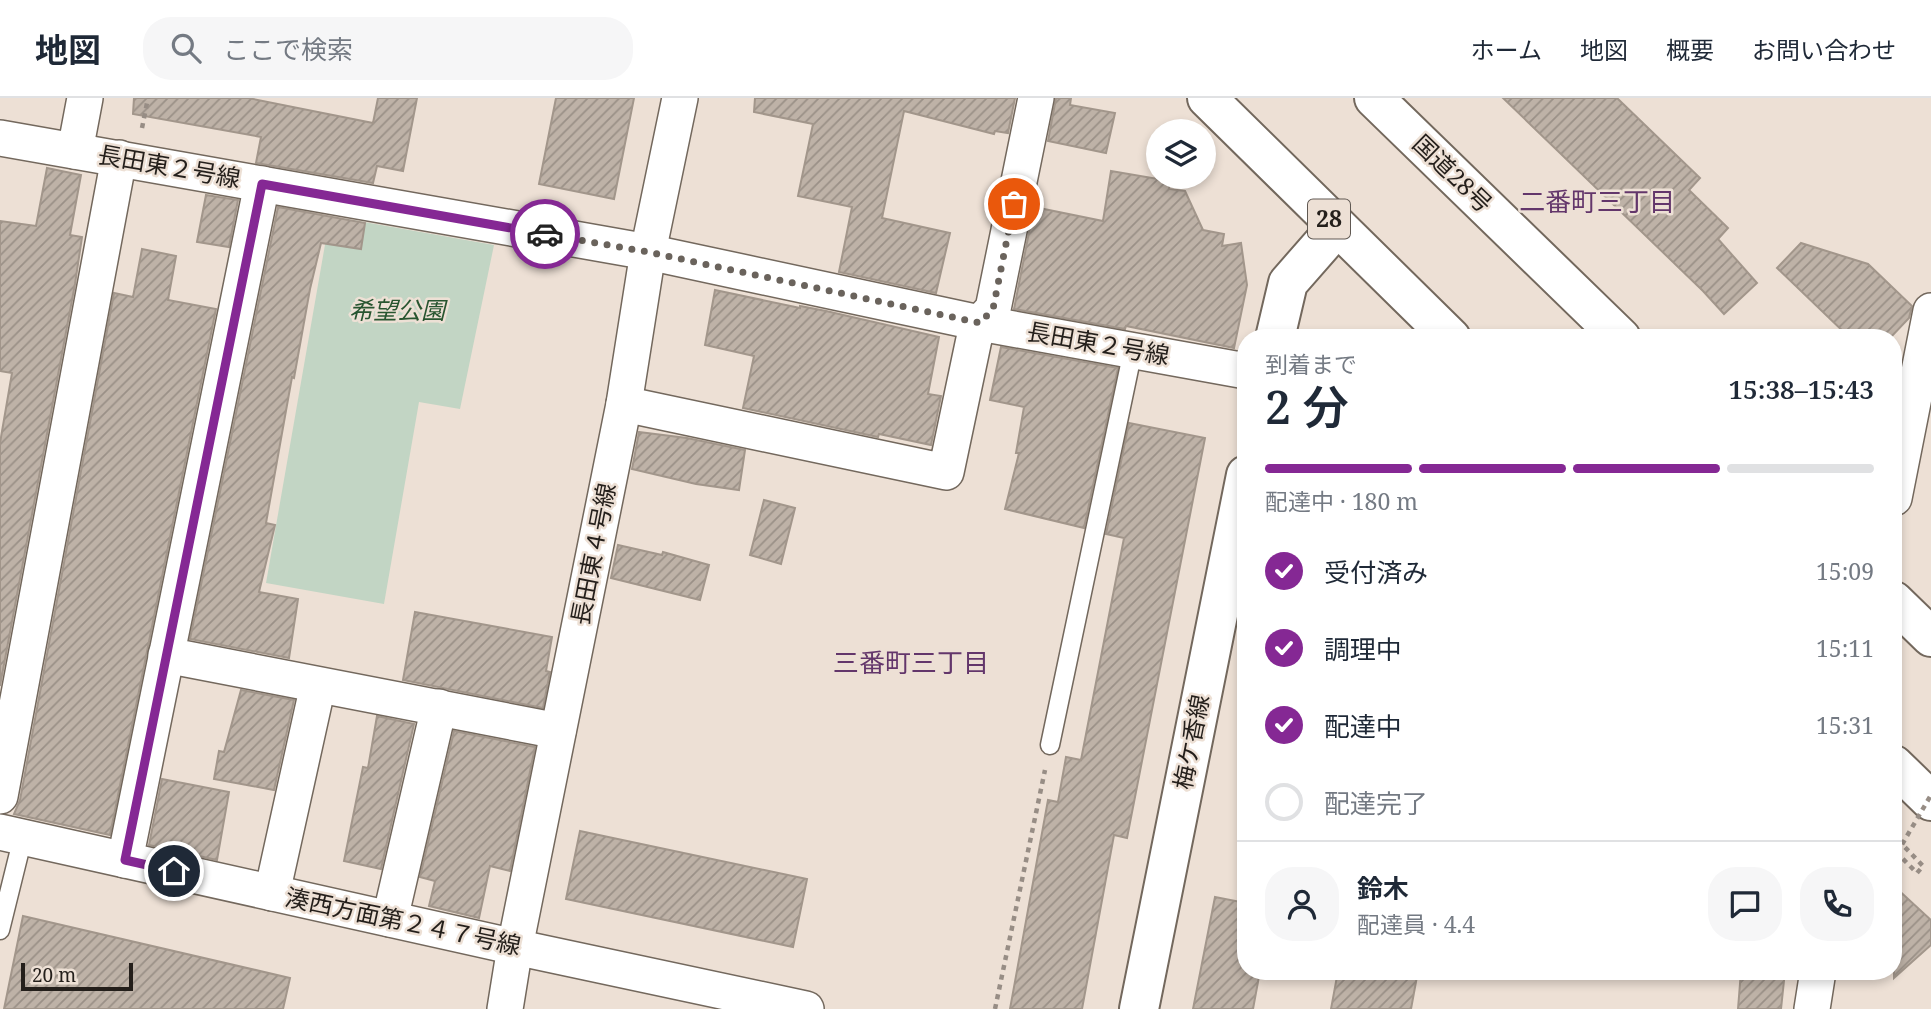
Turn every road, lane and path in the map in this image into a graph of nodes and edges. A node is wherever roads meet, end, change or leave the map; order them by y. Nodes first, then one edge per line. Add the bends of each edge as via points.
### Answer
1 (85, 98) edge
2 (680, 98) edge
3 (1036, 98) edge
4 (1208, 98) edge
5 (1374, 98) edge
6 (0, 138) edge
7 (75, 151) junction
8 (119, 158) junction
9 (262, 184) junction
10 (1337, 227) junction
11 (648, 252) junction
12 (1931, 311) edge
13 (980, 323) junction
14 (1277, 329) edge
15 (1442, 329) edge
16 (1612, 329) edge
17 (1133, 350) junction
18 (1237, 369) edge
19 (624, 404) junction
20 (1902, 458) edge
21 (1237, 520) edge
22 (1902, 609) edge
23 (1931, 637) edge
24 (166, 656) junction
25 (318, 685) junction
26 (439, 707) junction
27 (558, 731) junction
28 (1050, 745) joint
29 (1902, 773) edge
30 (1931, 795) edge
31 (0, 796) edge
32 (1931, 801) edge
33 (12, 835) edge
34 (1902, 840) edge
35 (1902, 844) edge
36 (1902, 858) edge
37 (125, 860) junction
38 (272, 893) junction
39 (390, 919) junction
40 (0, 930) edge
41 (515, 947) junction
42 (1817, 980) edge
43 (505, 1009) edge
44 (806, 1009) edge
45 (995, 1009) edge
46 (1139, 1009) edge
47 (1812, 1009) edge

1 - 7 street
2 - 11 street, 長田東４号線
3 - 13 street via 993,309
4 - 10 main road, 28
5 - 16 main road, 国道28号
6 - 7 street, 長田東２号線
7 - 8 street, 長田東２号線
8 - 9 street, 長田東２号線
8 - 31 street
9 - 11 street, 長田東２号線
9 - 24 street
10 - 14 main road via 1288,282
10 - 15 main road, 28
11 - 13 street, 長田東２号線
11 - 19 street, 長田東４号線
12 - 20 street
13 - 17 street, 長田東２号線
13 - 19 street via 946,472
17 - 18 street, 長田東２号線
17 - 28 lane
19 - 27 street, 長田東４号線
21 - 46 main road, 梅ケ香線
22 - 23 main road
24 - 25 street
24 - 37 street
25 - 26 street
25 - 38 street
26 - 27 street
26 - 39 street
27 - 41 street, 長田東４号線
28 - 45 path
29 - 32 main road
30 - 34 path, bridge
33 - 37 street, 湊西方面第２４７号線
33 - 40 lane
35 - 36 path via 1923,866 1917,873
37 - 38 street, 湊西方面第２４７号線
38 - 39 street, 湊西方面第２４７号線
39 - 41 street, 湊西方面第２４７号線
41 - 43 street, 長田東４号線
41 - 44 street, 湊西方面第２４７号線
42 - 47 street

